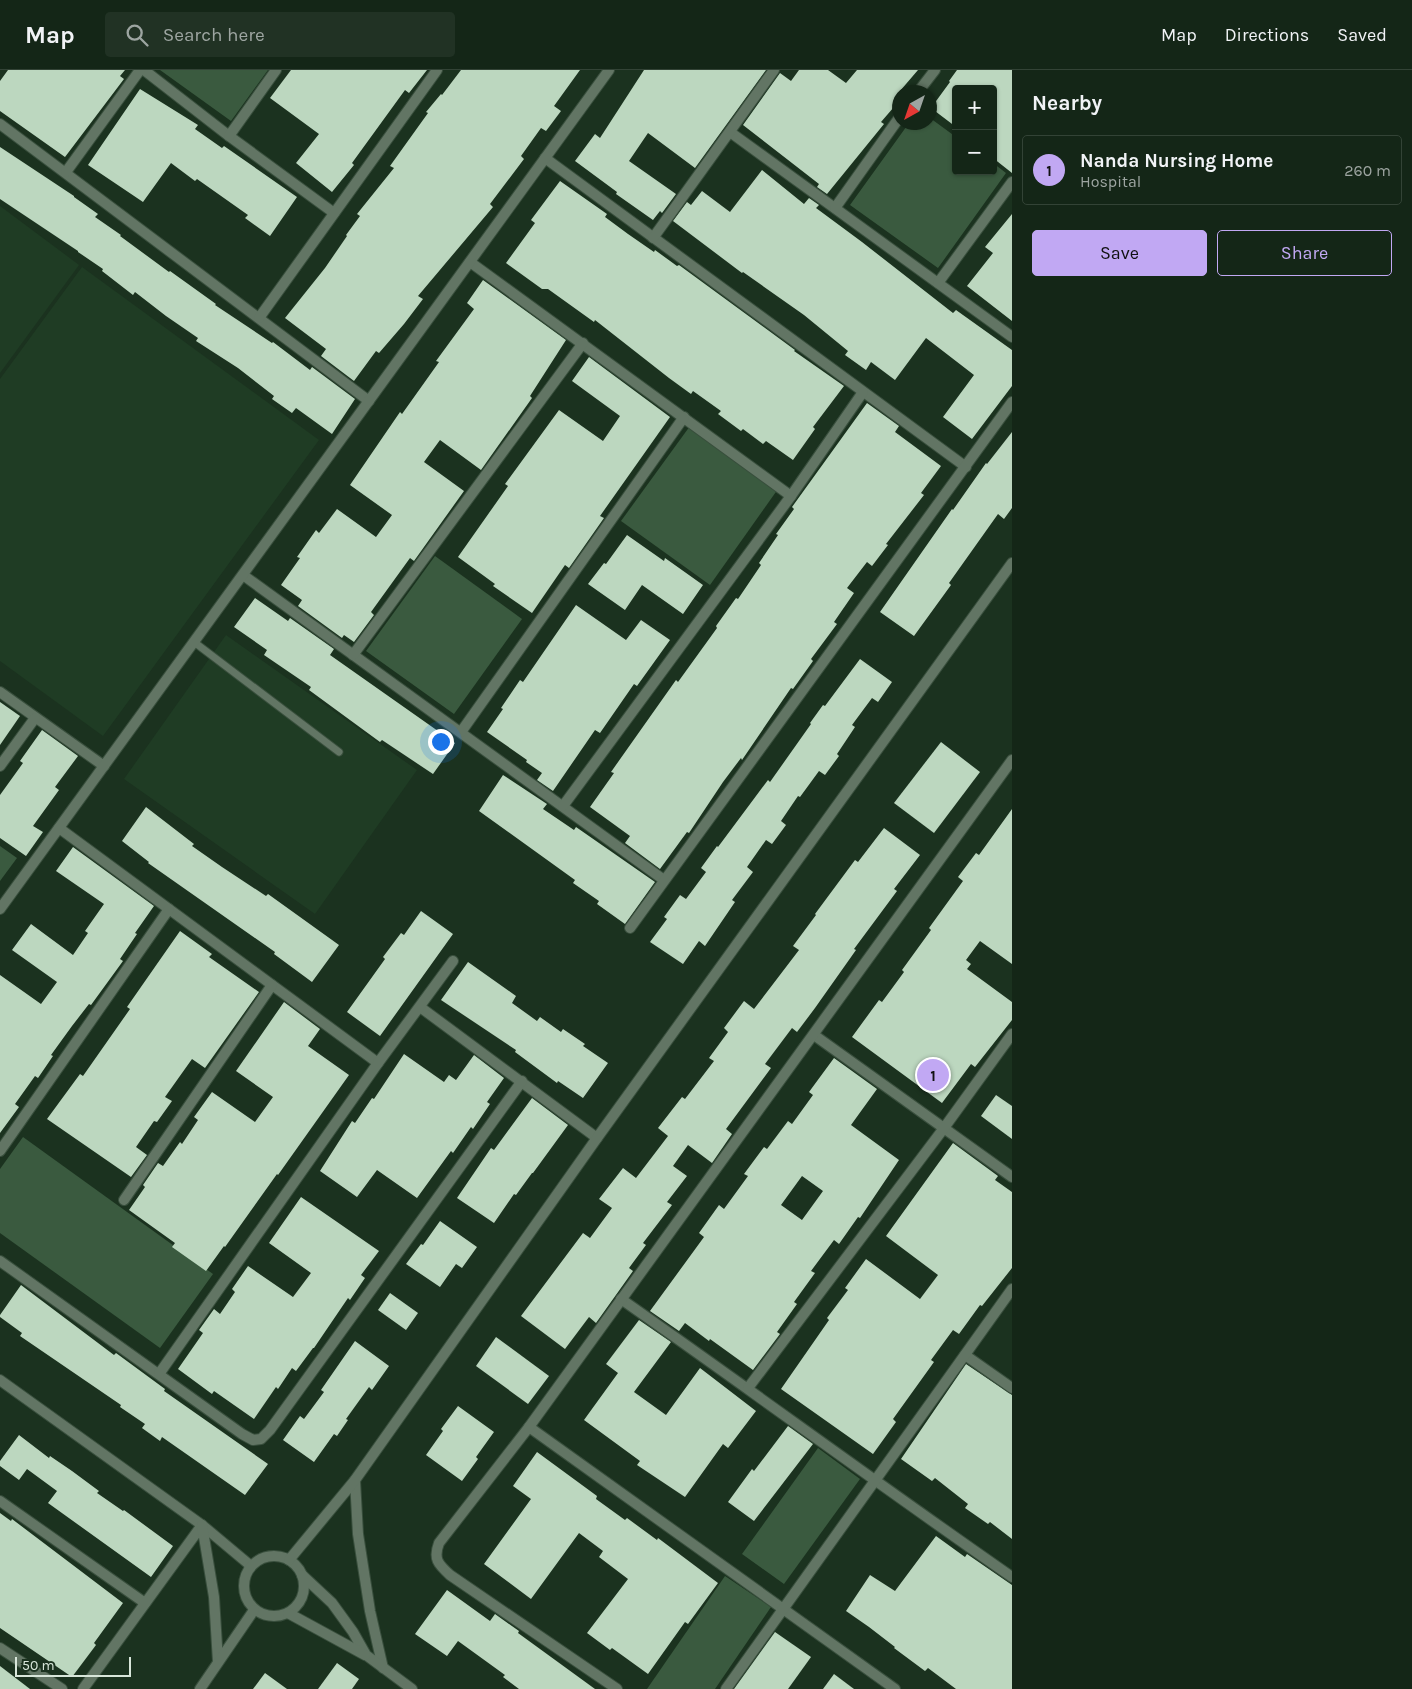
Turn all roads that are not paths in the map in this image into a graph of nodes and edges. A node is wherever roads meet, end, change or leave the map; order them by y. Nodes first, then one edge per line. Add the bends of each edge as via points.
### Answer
1 (142, 70) edge
2 (276, 70) edge
3 (437, 70) edge
4 (609, 70) edge
5 (774, 70) edge
6 (935, 70) edge
7 (923, 85) edge
8 (0, 124) edge
9 (892, 129) edge
10 (730, 132) junction
11 (229, 136) junction
12 (545, 158) junction
13 (66, 172) junction
14 (1012, 182) edge
15 (834, 208) junction
16 (334, 213) junction
17 (653, 238) junction
18 (470, 262) junction
19 (938, 283) junction
20 (259, 318) junction
21 (1012, 337) edge
22 (583, 343) junction
23 (863, 392) junction
24 (369, 401) junction
25 (1012, 402) edge
26 (684, 417) junction
27 (966, 467) junction
28 (791, 496) junction
29 (1012, 563) edge
30 (243, 574) junction
31 (194, 642) junction
32 (353, 655) junction
33 (0, 692) edge
34 (35, 718) junction
35 (461, 732) junction
36 (339, 752) dead end
37 (1012, 760) edge
38 (0, 766) edge
39 (104, 766) junction
40 (563, 806) junction
41 (59, 828) junction
42 (664, 880) junction
43 (0, 909) edge
44 (169, 909) junction
45 (630, 928) dead end
46 (453, 961) dead end
47 (272, 985) junction
48 (420, 1007) junction
49 (1012, 1034) edge
50 (814, 1035) junction
51 (378, 1063) junction
52 (522, 1081) junction
53 (944, 1128) junction
54 (597, 1138) junction
55 (0, 1151) edge
56 (1012, 1177) edge
57 (124, 1200) dead end
58 (0, 1261) edge
59 (1012, 1289) edge
60 (621, 1299) junction
61 (965, 1355) junction
62 (159, 1374) junction
63 (0, 1380) edge
64 (748, 1388) junction
65 (1012, 1388) edge
66 (529, 1427) junction
67 (355, 1480) junction
68 (874, 1481) junction
69 (0, 1501) edge
70 (202, 1525) junction
71 (289, 1560) junction
72 (251, 1566) junction
73 (301, 1574) junction
74 (1012, 1578) edge
75 (145, 1603) junction
76 (254, 1610) junction
77 (782, 1610) junction
78 (288, 1613) junction
79 (0, 1648) edge
80 (366, 1655) junction
81 (218, 1662) junction
82 (384, 1668) junction
83 (62, 1689) edge
84 (83, 1689) edge
85 (200, 1689) edge
86 (412, 1689) edge
87 (617, 1689) edge
88 (726, 1689) edge
89 (895, 1689) edge

1 - 11 street
1 - 13 street
2 - 11 street
3 - 16 street
4 - 12 street
5 - 10 street
6 - 7 street
8 - 13 street
9 - 15 street
10 - 15 street
10 - 17 street
11 - 16 street
12 - 17 street
12 - 18 street
13 - 20 street
14 - 19 street
15 - 19 street
16 - 20 street
17 - 23 street
18 - 22 street
18 - 24 street
19 - 21 street
20 - 24 street
22 - 26 street
22 - 32 street
23 - 27 street
23 - 28 street
24 - 30 street
25 - 27 street
26 - 28 street
26 - 35 street
27 - 42 street
28 - 40 street
29 - 54 street
30 - 31 street
30 - 32 street
31 - 36 lane
31 - 39 street
32 - 35 street
33 - 34 street
34 - 38 street
34 - 39 street
35 - 40 street
37 - 50 street
39 - 41 street
40 - 42 street
41 - 43 street
41 - 44 street
42 - 45 street
44 - 47 street
44 - 55 street
46 - 48 street
47 - 51 street
47 - 57 street
48 - 51 street
48 - 52 street
49 - 53 street
50 - 53 street
50 - 60 street
51 - 62 street
52 - 54 street
52 - 62 street via 262,1439 253,1440 242,1434
53 - 56 street
53 - 64 street
54 - 67 street
58 - 62 street
59 - 61 street
60 - 64 street
60 - 66 street
61 - 65 street
61 - 68 street
63 - 70 street
64 - 68 street
66 - 77 street
66 - 87 street via 439,1543 436,1559 450,1575
67 - 71 street
67 - 82 street via 359,1542 370,1611
68 - 74 street
68 - 77 street
69 - 75 street
70 - 72 street
70 - 75 street
70 - 81 street via 214,1597
71 - 72 street via 269,1556
71 - 73 street
72 - 76 street via 243,1584 244,1593
73 - 78 street via 304,1593
73 - 80 street via 332,1603
75 - 84 street
76 - 78 street via 270,1616
76 - 81 street
77 - 88 street
77 - 89 street
78 - 80 street
79 - 83 street
80 - 82 street
81 - 85 street
82 - 86 street

